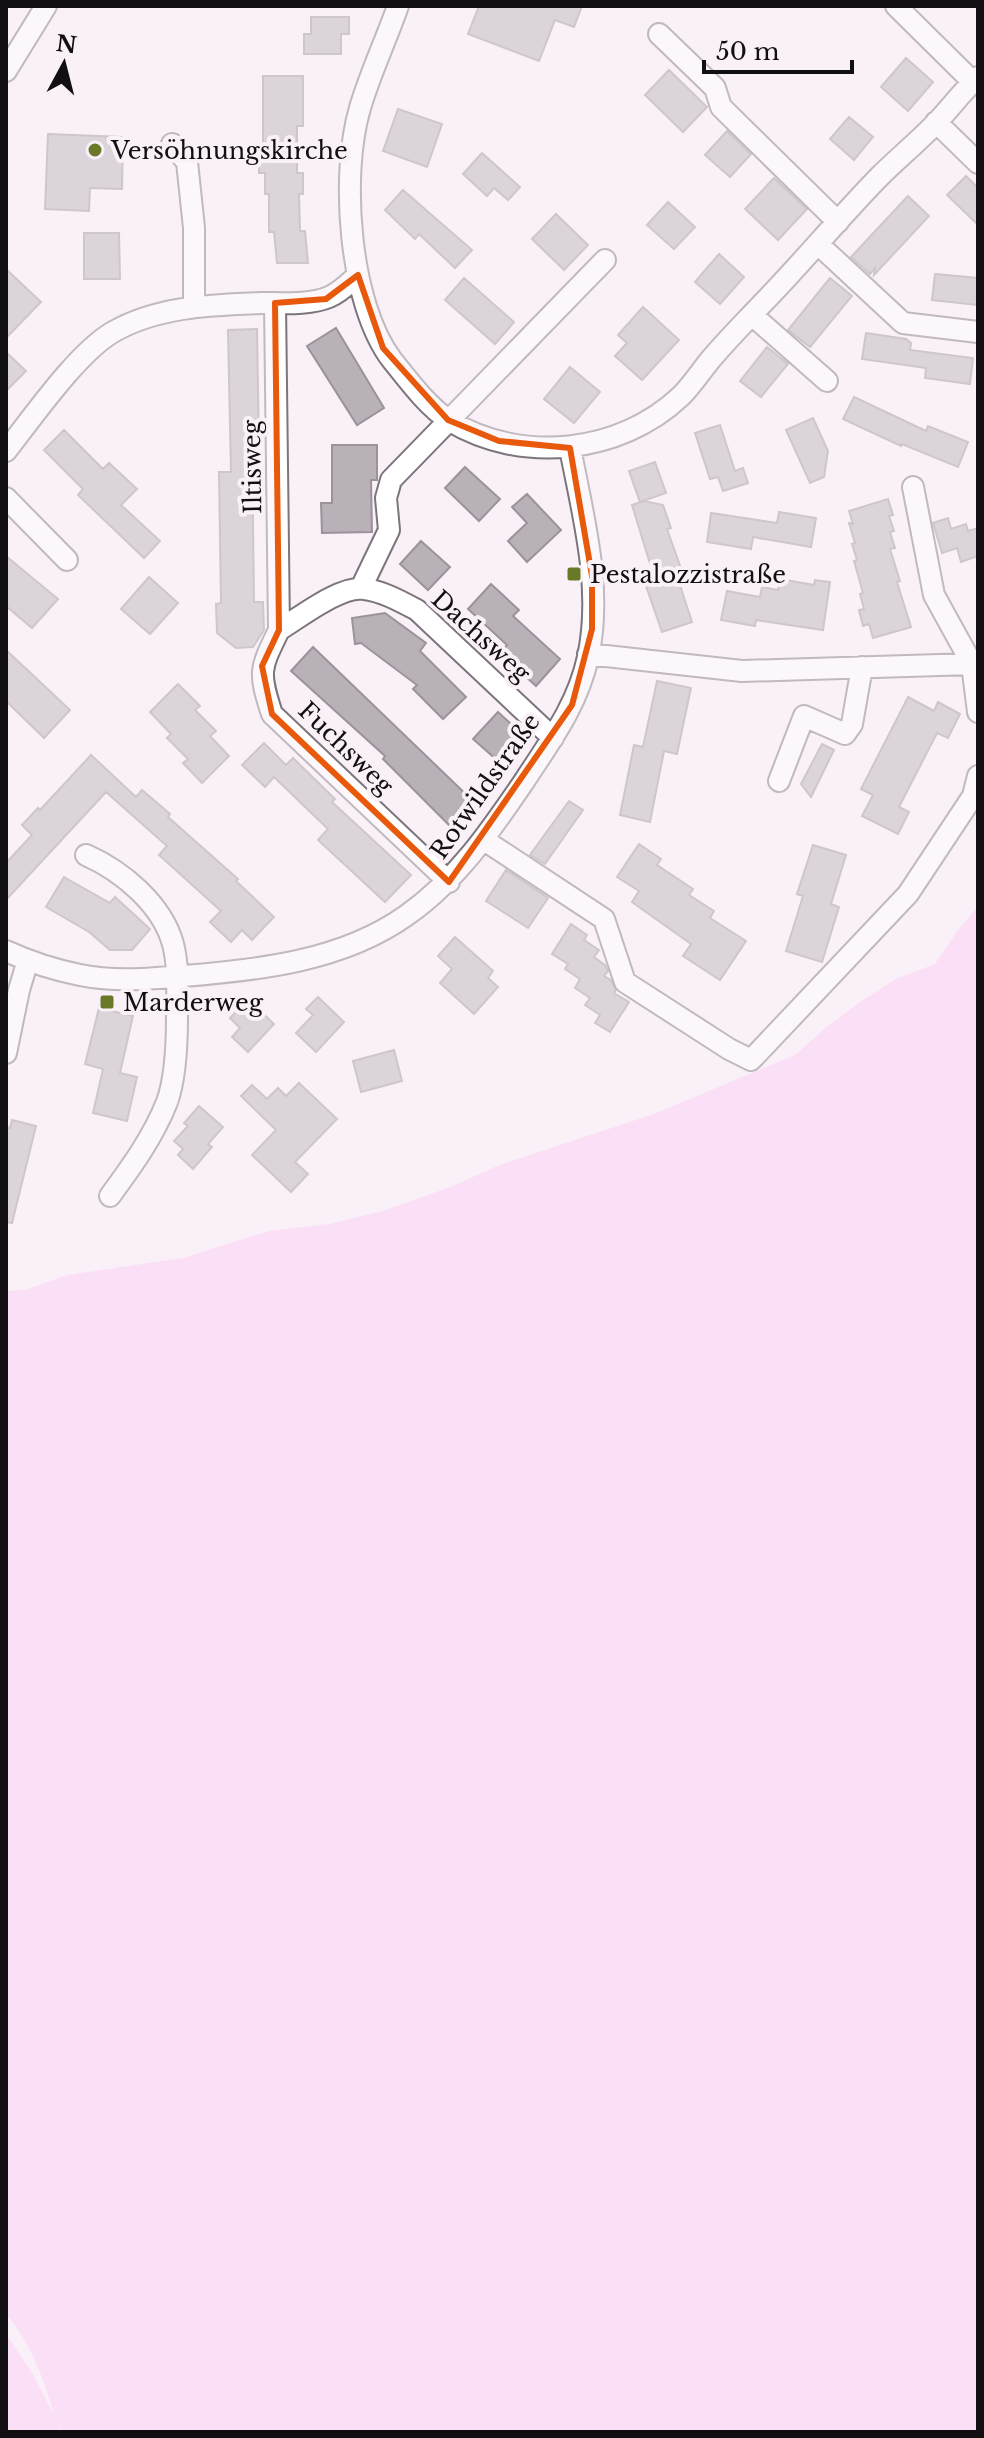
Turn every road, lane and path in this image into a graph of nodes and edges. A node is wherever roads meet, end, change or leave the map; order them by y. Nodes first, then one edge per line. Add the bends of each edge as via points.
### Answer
1 (46, 6) edge
2 (398, 6) edge
3 (896, 6) edge
4 (659, 34) dead end
5 (6, 71) edge
6 (976, 80) edge
7 (936, 122) junction
8 (172, 144) dead end
9 (978, 163) edge
10 (838, 222) junction
11 (818, 244) junction
12 (605, 260) dead end
13 (358, 275) junction
14 (275, 303) junction
15 (194, 307) junction
16 (752, 315) junction
17 (978, 332) edge
18 (827, 381) dead end
19 (448, 420) junction
20 (570, 448) junction
21 (6, 451) edge
22 (913, 487) dead end
23 (6, 498) edge
24 (67, 560) dead end
25 (361, 588) junction
26 (279, 630) junction
27 (588, 654) junction
28 (976, 665) edge
29 (862, 667) junction
30 (978, 712) edge
31 (553, 738) junction
32 (978, 776) edge
33 (779, 781) dead end
34 (484, 840) junction
35 (86, 855) dead end
36 (449, 882) junction
37 (6, 951) edge
38 (28, 960) junction
39 (177, 977) junction
40 (6, 1053) edge
41 (110, 1196) dead end

1 - 5 street
2 - 13 street via 360,109 350,157
3 - 6 street
4 - 10 street via 715,88 721,107
6 - 7 street
7 - 9 street
7 - 10 street
8 - 15 street via 187,162
10 - 11 street
11 - 16 street
11 - 17 street via 903,323
12 - 19 street
13 - 14 street via 326,299
13 - 19 street via 383,348
14 - 15 street
14 - 26 street, Iltisweg
15 - 21 street via 138,320 98,342
16 - 18 street
16 - 20 street via 681,396 653,417 613,437
19 - 20 street via 499,441
19 - 25 street via 391,480 386,498 389,530
20 - 27 street, Rotwildstraße via 592,576
22 - 28 street via 934,595
23 - 24 street
25 - 26 street via 340,594
25 - 31 street, Dachsweg via 417,610
26 - 36 street, Fuchsweg via 262,666 272,714
27 - 29 street via 742,671
27 - 31 street, Rotwildstraße via 572,705
28 - 29 street
28 - 30 street
29 - 33 street via 852,724 845,734 804,716
31 - 34 street, Rotwildstraße
32 - 34 street via 973,796 908,894 751,1060 625,982 604,919
34 - 36 street, Rotwildstraße
35 - 39 street via 129,881 160,916 173,943
36 - 39 street, Rotwildstraße via 406,917 347,946 305,960
37 - 38 street, Rotwildstraße
38 - 39 street, Rotwildstraße via 108,979
38 - 40 street
39 - 41 street via 177,1039 168,1099 145,1148

